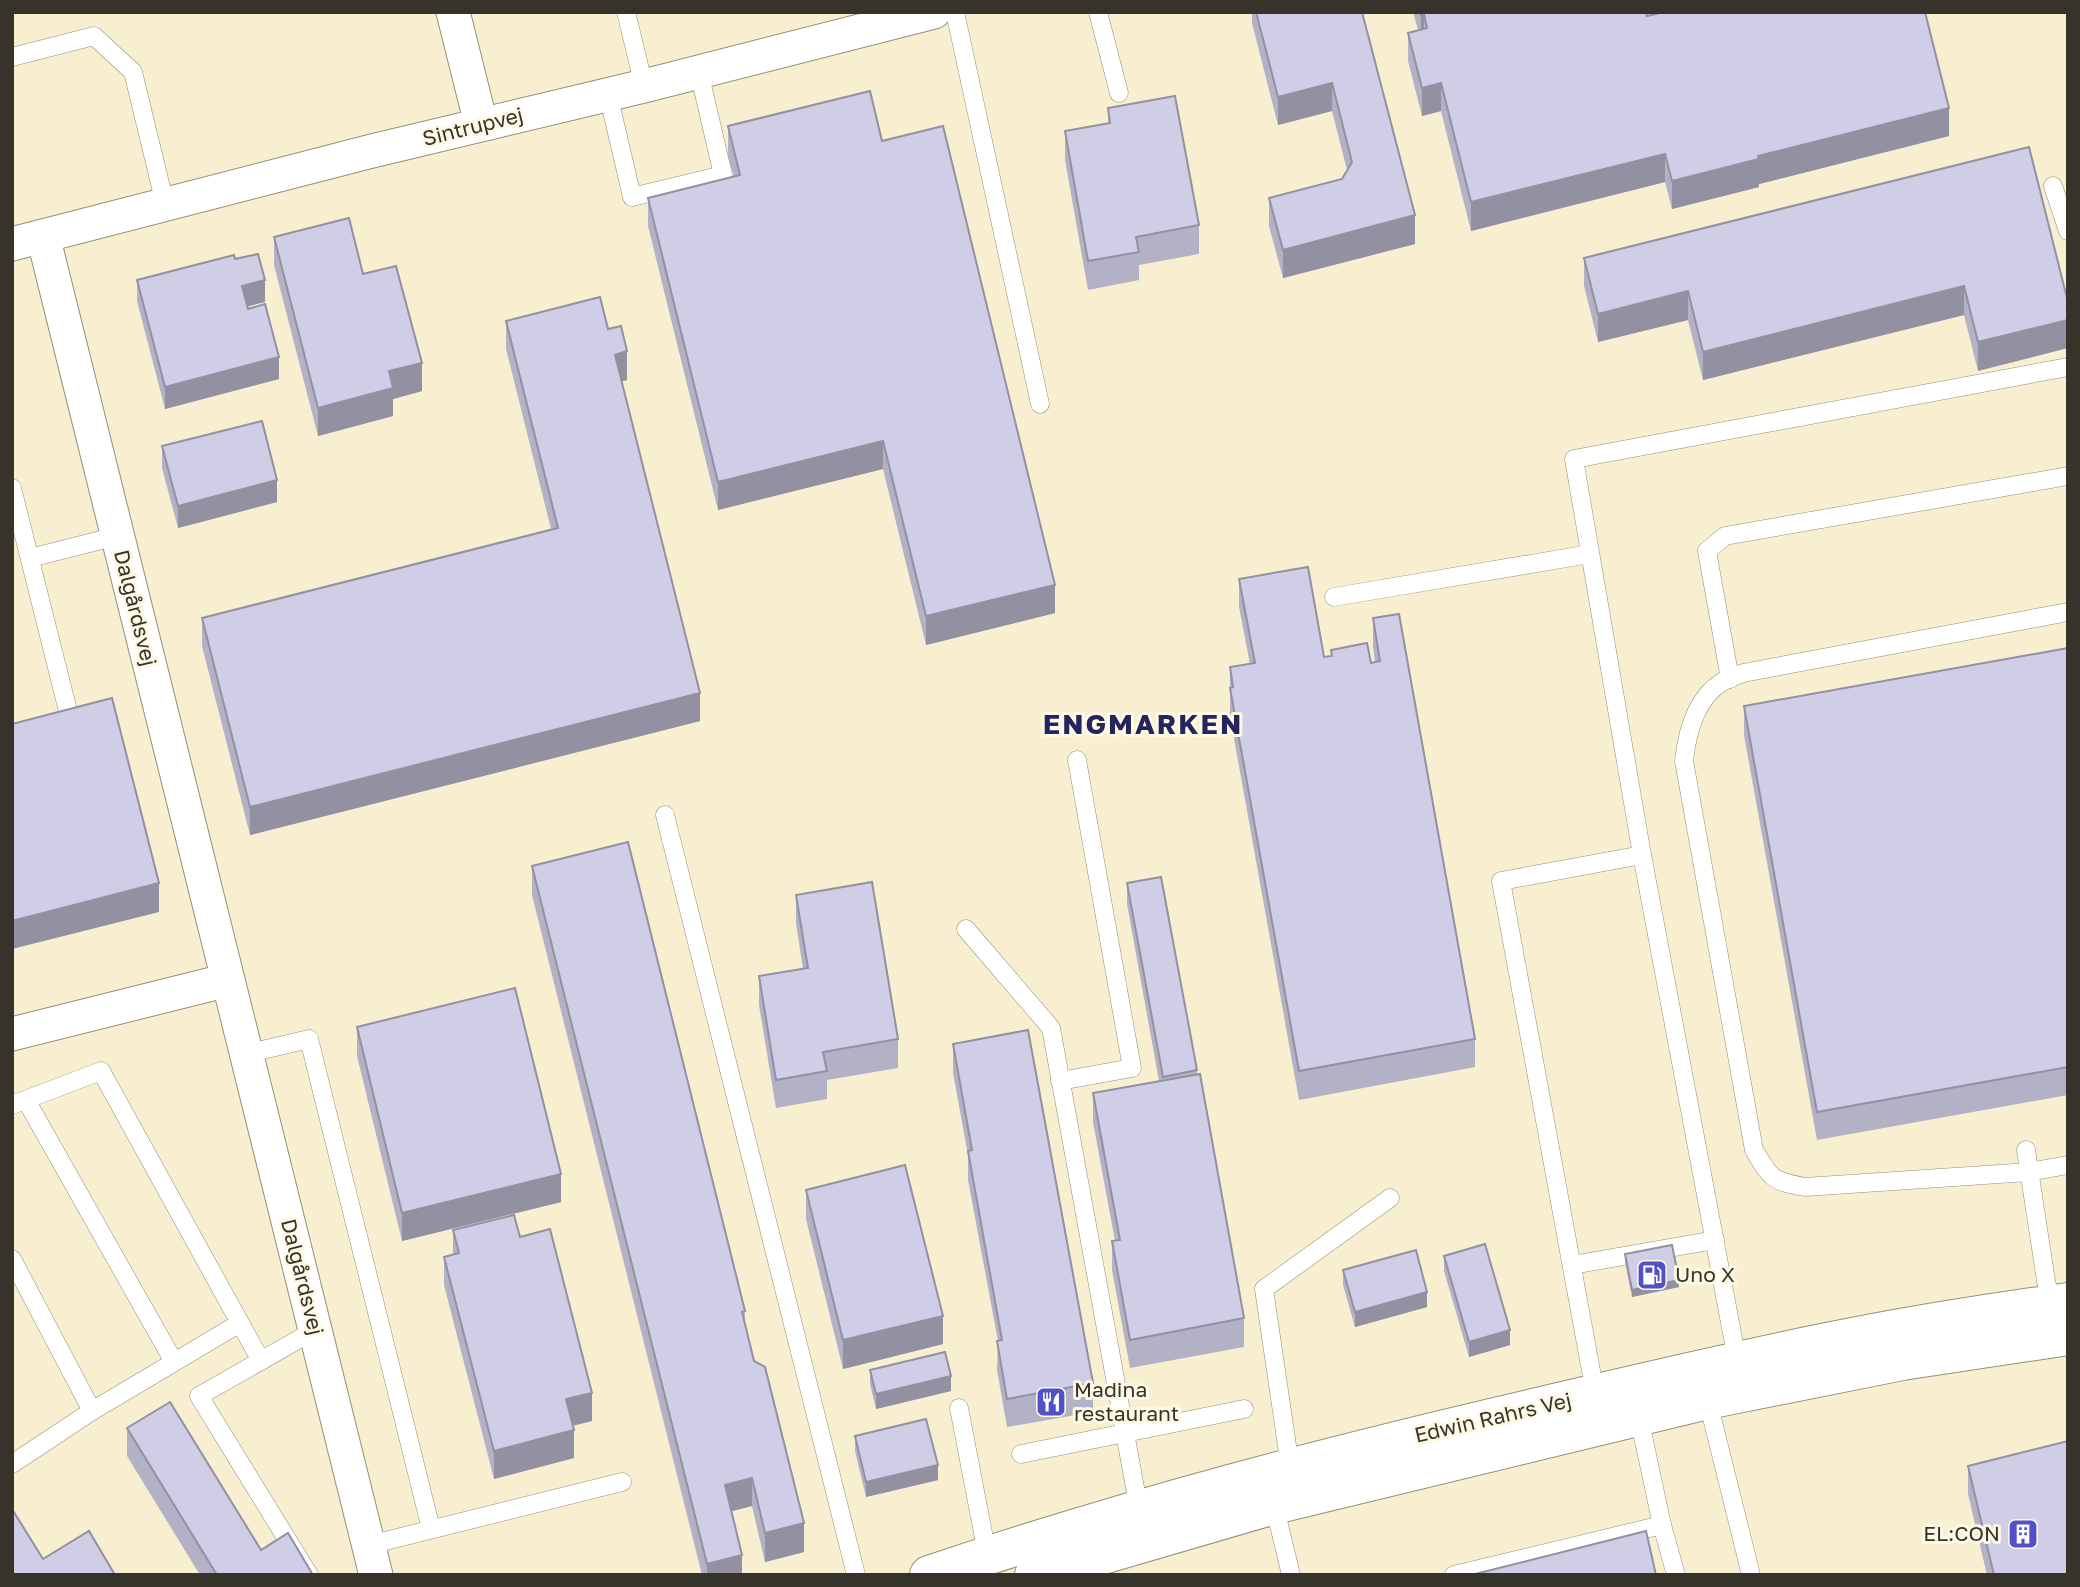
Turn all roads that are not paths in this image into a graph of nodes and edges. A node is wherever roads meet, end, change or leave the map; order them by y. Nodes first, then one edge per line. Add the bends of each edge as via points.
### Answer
1 (453, 12) edge
2 (626, 12) edge
3 (934, 12) edge
4 (955, 12) edge
5 (1098, 12) edge
6 (12, 57) edge
7 (699, 72) junction
8 (644, 86) junction
9 (1119, 93) dead end
10 (608, 94) junction
11 (481, 124) junction
12 (2053, 186) dead end
13 (166, 204) junction
14 (2068, 231) edge
15 (27, 240) edge
16 (2068, 367) edge
17 (1040, 404) dead end
18 (2068, 476) edge
19 (12, 488) edge
20 (117, 536) junction
21 (1590, 554) junction
22 (30, 558) junction
23 (1334, 597) dead end
24 (2068, 612) edge
25 (1730, 679) junction
26 (69, 715) edge
27 (1077, 760) dead end
28 (665, 815) dead end
29 (1642, 855) junction
30 (966, 929) dead end
31 (228, 980) junction
32 (12, 1034) edge
33 (246, 1054) junction
34 (1060, 1081) junction
35 (19, 1102) edge
36 (2026, 1150) dead end
37 (2068, 1166) edge
38 (2029, 1172) junction
39 (1390, 1198) dead end
40 (1715, 1240) junction
41 (12, 1259) edge
42 (1572, 1265) junction
43 (2061, 1320) edge
44 (240, 1323) junction
45 (315, 1330) junction
46 (261, 1361) junction
47 (174, 1362) junction
48 (1723, 1381) junction
49 (1635, 1401) junction
50 (959, 1408) dead end
51 (1244, 1409) dead end
52 (1598, 1409) junction
53 (92, 1411) junction
54 (1125, 1434) junction
55 (1020, 1454) dead end
56 (12, 1464) edge
57 (622, 1482) dead end
58 (1281, 1486) junction
59 (1142, 1525) junction
60 (1662, 1525) junction
61 (431, 1529) junction
62 (1081, 1554) edge
63 (372, 1560) edge
64 (989, 1565) edge
65 (309, 1575) edge
66 (856, 1575) edge
67 (929, 1575) edge
68 (1034, 1575) edge
69 (1291, 1575) edge
70 (1454, 1575) edge
71 (1676, 1575) edge
72 (1751, 1575) edge

1 - 11 street
2 - 8 lane
3 - 7 street, Sintrupvej
4 - 17 lane
5 - 9 lane
6 - 13 lane via 94,36 133,72
7 - 8 street, Sintrupvej
7 - 10 lane via 723,175 671,188 632,197
8 - 10 street, Sintrupvej
10 - 11 street, Sintrupvej
11 - 13 street, Sintrupvej
12 - 14 lane
13 - 15 street, Sintrupvej
15 - 20 street, Dalgårdsvej
16 - 21 lane via 1574,459
18 - 25 lane via 1725,536 1707,551
19 - 22 lane
20 - 22 lane
20 - 31 street, Dalgårdsvej
21 - 23 lane
21 - 29 lane
22 - 26 lane
24 - 25 lane
25 - 38 lane via 1714,689 1696,711 1684,761 1754,1150 1764,1167 1783,1183 1805,1187
27 - 34 lane via 1132,1068
28 - 66 lane
29 - 40 lane
29 - 42 lane via 1501,881
30 - 34 lane via 1051,1028
31 - 32 street
31 - 33 street, Dalgårdsvej
33 - 45 street, Dalgårdsvej
33 - 61 lane via 309,1039
34 - 54 lane
35 - 44 lane via 101,1071
35 - 47 lane
36 - 38 lane
37 - 38 lane
38 - 43 lane via 2046,1281
39 - 58 lane via 1264,1289
40 - 42 lane
40 - 48 lane
41 - 53 lane
42 - 52 lane
43 - 48 street, Edwin Rahrs Vej via 1902,1361
44 - 46 lane
44 - 47 lane
45 - 46 lane
45 - 63 street, Dalgårdsvej
46 - 65 lane via 199,1396
47 - 53 lane
48 - 49 street, Edwin Rahrs Vej
48 - 72 lane
49 - 52 street, Edwin Rahrs Vej
49 - 60 lane
50 - 64 lane
51 - 54 lane
52 - 58 street, Edwin Rahrs Vej
53 - 56 lane
54 - 55 lane
54 - 59 lane
57 - 61 lane
58 - 59 street, Edwin Rahrs Vej
58 - 69 lane
59 - 62 street, Edwin Rahrs Vej
60 - 70 lane
60 - 71 lane
61 - 63 lane
62 - 64 street, Edwin Rahrs Vej
62 - 68 street, Edwin Rahrs Vej
64 - 67 street, Edwin Rahrs Vej

